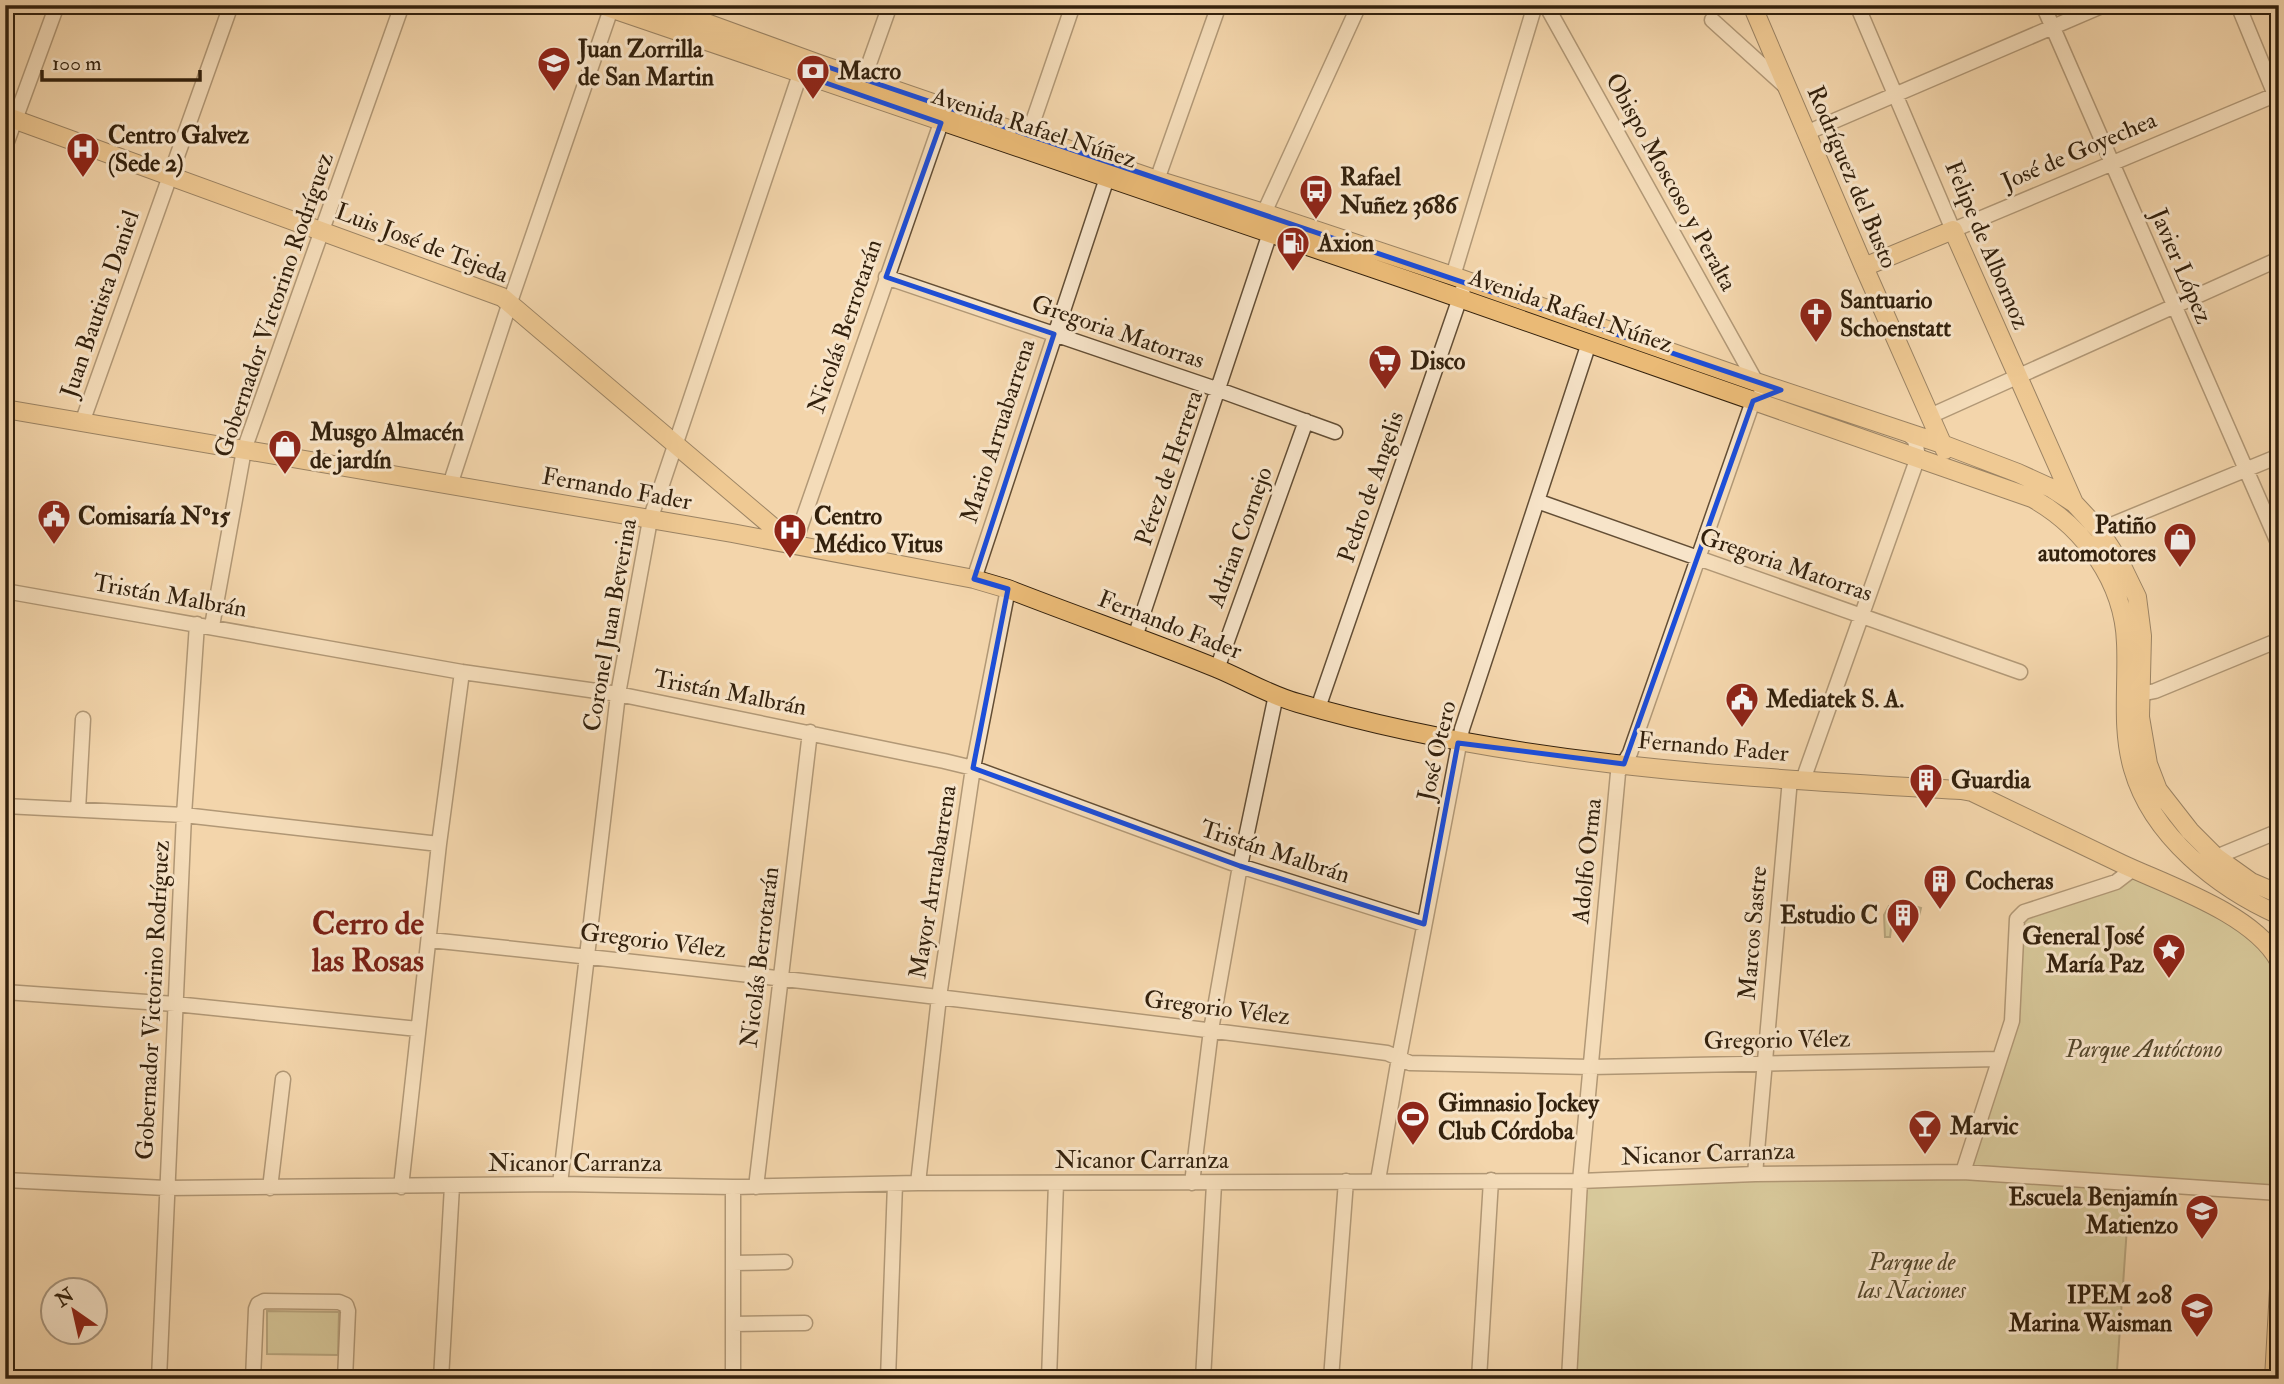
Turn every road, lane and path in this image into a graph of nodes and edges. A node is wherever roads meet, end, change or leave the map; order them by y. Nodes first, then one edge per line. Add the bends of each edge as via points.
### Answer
1 (57, 5) edge
2 (231, 5) edge
3 (402, 5) edge
4 (657, 5) edge
5 (890, 5) edge
6 (1073, 5) edge
7 (1219, 5) edge
8 (1359, 5) edge
9 (1535, 5) edge
10 (1546, 5) edge
11 (1752, 5) edge
12 (1857, 5) edge
13 (2043, 5) edge
14 (2104, 5) edge
15 (2238, 5) edge
16 (606, 7) edge
17 (696, 12) edge
18 (1712, 20) dead end
19 (2052, 27) junction
20 (695, 38) junction
21 (819, 64) junction
22 (800, 74) junction
23 (864, 78) junction
24 (1786, 88) junction
25 (1896, 94) junction
26 (2277, 99) edge
27 (10, 118) edge
28 (941, 123) junction
29 (1806, 134) junction
30 (1028, 136) junction
31 (5, 146) edge
32 (2112, 164) junction
33 (169, 175) junction
34 (1107, 178) junction
35 (1157, 180) junction
36 (1264, 213) junction
37 (1953, 230) junction
38 (323, 231) junction
39 (1270, 233) junction
40 (2279, 259) edge
41 (1864, 267) junction
42 (886, 276) junction
43 (1459, 278) junction
44 (1459, 299) junction
45 (510, 302) junction
46 (2174, 307) junction
47 (1054, 334) junction
48 (1589, 343) junction
49 (2017, 376) junction
50 (1756, 382) junction
51 (1219, 390) junction
52 (1781, 390) junction
53 (1753, 401) junction
54 (5, 409) edge
55 (1930, 416) junction
56 (83, 420) junction
57 (1306, 421) junction
58 (1905, 431) junction
59 (1335, 432) dead end
60 (675, 443) junction
61 (1942, 443) junction
62 (244, 450) junction
63 (2279, 456) edge
64 (1918, 457) junction
65 (1954, 469) junction
66 (2246, 470) junction
67 (450, 485) junction
68 (1537, 500) junction
69 (2074, 503) junction
70 (650, 520) junction
71 (2099, 530) junction
72 (794, 545) junction
73 (2279, 545) edge
74 (1697, 558) junction
75 (974, 579) junction
76 (1008, 590) junction
77 (5, 591) edge
78 (1861, 615) junction
79 (197, 624) junction
80 (212, 626) junction
81 (1135, 637) junction
82 (2279, 640) edge
83 (1217, 669) junction
84 (462, 672) junction
85 (2020, 673) dead end
86 (618, 694) junction
87 (2140, 694) junction
88 (1276, 695) junction
89 (1318, 708) junction
90 (83, 719) dead end
91 (810, 732) junction
92 (1458, 743) junction
93 (1624, 764) junction
94 (973, 768) junction
95 (1796, 780) junction
96 (5, 806) edge
97 (78, 810) junction
98 (184, 815) junction
99 (2279, 831) edge
100 (439, 844) junction
101 (2216, 857) junction
102 (1240, 866) junction
103 (2133, 869) junction
104 (2220, 883) junction
105 (2279, 894) edge
106 (2279, 916) edge
107 (1424, 923) junction
108 (2249, 923) junction
109 (430, 940) junction
110 (588, 957) junction
111 (2279, 961) edge
112 (781, 979) junction
113 (5, 992) edge
114 (939, 997) junction
115 (175, 1004) junction
116 (418, 1029) junction
117 (1211, 1030) junction
118 (1399, 1058) junction
119 (1999, 1059) junction
120 (1765, 1062) junction
121 (1590, 1067) junction
122 (283, 1079) dead end
123 (1963, 1172) junction
124 (1755, 1174) junction
125 (5, 1180) edge
126 (1378, 1180) junction
127 (1491, 1180) junction
128 (1346, 1181) junction
129 (1580, 1181) junction
130 (918, 1183) junction
131 (1056, 1183) junction
132 (560, 1184) junction
133 (895, 1184) junction
134 (1192, 1184) junction
135 (1214, 1184) junction
136 (452, 1186) junction
137 (401, 1187) junction
138 (733, 1187) junction
139 (756, 1187) junction
140 (166, 1188) junction
141 (270, 1188) junction
142 (2279, 1193) edge
143 (785, 1262) dead end
144 (733, 1263) junction
145 (2279, 1289) edge
146 (806, 1323) dead end
147 (733, 1324) junction
148 (159, 1379) edge
149 (253, 1379) edge
150 (345, 1379) edge
151 (440, 1379) edge
152 (733, 1379) edge
153 (888, 1379) edge
154 (1049, 1379) edge
155 (1203, 1379) edge
156 (1332, 1379) edge
157 (1479, 1379) edge
158 (1569, 1379) edge
159 (2274, 1379) edge

1 - 27 street
2 - 33 street, Juan Bautista Daniel
3 - 38 street, Gobernador Victorino Rodríguez
4 - 17 main road, Avenida Rafael Núñez
5 - 23 street
6 - 30 street
7 - 35 street
8 - 36 street
9 - 43 street, Pedro de Angelis
10 - 50 street, Obispo Moscoso y Peralta
11 - 24 main road, Rodríguez del Busto
12 - 25 street, Felipe de Albornoz
13 - 19 street, Javier López
14 - 19 street
15 - 26 street
16 - 20 main road, Avenida Rafael Núñez
16 - 45 street
17 - 20 main road
17 - 21 main road, Avenida Rafael Núñez
18 - 24 street
19 - 25 street
19 - 32 street, Javier López
20 - 22 main road, Avenida Rafael Núñez
21 - 22 street
21 - 23 main road, Avenida Rafael Núñez
22 - 28 main road, Avenida Rafael Núñez
22 - 60 street, Coronel Juan Beverina
23 - 30 main road, Avenida Rafael Núñez
24 - 29 main road, Rodríguez del Busto
25 - 29 street
25 - 37 street, Felipe de Albornoz
26 - 32 street, José de Goyechea
27 - 31 street
27 - 33 main road, Luis José de Tejeda
28 - 34 main road, Avenida Rafael Núñez
28 - 42 street, Nicolás Berrotarán
29 - 41 main road, Rodríguez del Busto
30 - 35 main road, Avenida Rafael Núñez
32 - 37 street, José de Goyechea
32 - 46 street, Javier López
33 - 38 main road, Luis José de Tejeda
33 - 56 street, Juan Bautista Daniel
34 - 39 main road, Avenida Rafael Núñez
34 - 47 street, Mario Arruabarrena
35 - 36 main road, Avenida Rafael Núñez
36 - 43 main road, Avenida Rafael Núñez
37 - 41 main road, José de Goyechea
37 - 49 main road, Felipe de Albornoz
38 - 45 main road, Luis José de Tejeda
38 - 62 street, Gobernador Victorino Rodríguez
39 - 44 main road, Avenida Rafael Núñez
39 - 51 street, Pérez de Herrera
40 - 46 street
41 - 55 main road, Rodríguez del Busto
42 - 47 street, Gregoria Matorras
42 - 72 street, Nicolás Berrotarán
43 - 44 street, Pedro de Angelis
43 - 50 main road, Avenida Rafael Núñez
44 - 48 main road, Avenida Rafael Núñez
44 - 89 street, Pedro de Angelis
45 - 60 main road, Luis José de Tejeda
45 - 67 street
46 - 49 street
46 - 66 street, Javier López
47 - 51 street, Gregoria Matorras
47 - 75 street, Mario Arruabarrena
48 - 53 main road, Avenida Rafael Núñez
48 - 68 street, José Otero
49 - 55 street
49 - 69 main road, Felipe de Albornoz
50 - 52 main road, Avenida Rafael Núñez
51 - 57 street, Gregoria Matorras
51 - 81 street, Pérez de Herrera
52 - 53 street
52 - 58 main road, Avenida Rafael Núñez
53 - 64 main road, Avenida Rafael Núñez
53 - 74 street, Adolfo Orma
54 - 56 main road, Fernando Fader
55 - 61 main road, Rodríguez del Busto
56 - 62 main road, Fernando Fader
57 - 59 street, Gregoria Matorras
57 - 83 street, Adrian Cornejo
58 - 61 main road, Avenida Rafael Núñez
58 - 64 street via 1915,440
60 - 70 street, Coronel Juan Beverina
60 - 72 main road, Luis José de Tejeda
61 - 65 main road, Rodríguez del Busto
61 - 69 main road, Avenida Rafael Núñez via 2036,481
62 - 67 main road, Fernando Fader
62 - 80 street, Gobernador Victorino Rodríguez
63 - 66 street
64 - 65 main road, Avenida Rafael Núñez
64 - 78 street, Marcos Sastre
65 - 104 main road, Avenida Rafael Núñez via 2045,505 2074,528 2097,557 2118,600 2124,626 2125,723 2137,784 2170,834
66 - 71 street
66 - 73 street, Javier López
67 - 70 main road, Fernando Fader
68 - 74 street, Gregoria Matorras
68 - 92 street, José Otero
69 - 71 main road, Avenida Rafael Núñez
70 - 72 main road, Fernando Fader
70 - 86 street, Coronel Juan Beverina
71 - 87 main road, Avenida Rafael Núñez via 2137,597 2142,636
72 - 75 main road, Fernando Fader
74 - 78 street, Gregoria Matorras
74 - 93 street, Adolfo Orma
75 - 76 main road, Fernando Fader
76 - 81 main road, Fernando Fader
76 - 94 street, Mayor Arruabarrena
77 - 79 street, Tristán Malbrán
78 - 85 street, Gregoria Matorras
78 - 95 street, Marcos Sastre
79 - 80 street, Tristán Malbrán
79 - 98 street, Gobernador Victorino Rodríguez
80 - 84 street, Tristán Malbrán
81 - 83 main road, Fernando Fader
82 - 87 street
83 - 88 main road, Fernando Fader
84 - 86 street, Tristán Malbrán
84 - 100 street
86 - 91 street, Tristán Malbrán
86 - 110 street, Coronel Juan Beverina
87 - 101 main road, Avenida Rafael Núñez via 2152,776 2190,831
88 - 89 main road, Fernando Fader
88 - 102 street
89 - 92 main road, Fernando Fader
90 - 97 street
91 - 94 street, Tristán Malbrán
91 - 112 street, Nicolás Berrotarán
92 - 93 main road, Fernando Fader
92 - 107 street, José Otero
93 - 95 main road, Fernando Fader
93 - 121 street, Adolfo Orma via 1618,773
94 - 102 street, Tristán Malbrán
94 - 114 street, Mayor Arruabarrena
95 - 103 main road, Fernando Fader via 1972,792
95 - 120 street, Marcos Sastre
96 - 97 street
97 - 98 street
98 - 100 street
98 - 115 street, Gobernador Victorino Rodríguez
99 - 101 street
100 - 109 street
101 - 105 main road, Avenida Rafael Núñez via 2251,882
102 - 107 street, Tristán Malbrán
102 - 117 street
103 - 108 main road, Fernando Fader
103 - 119 street via 2116,882 2017,919 2011,1021
104 - 106 main road, Avenida Rafael Núñez
104 - 108 main road
106 - 108 main road
107 - 118 street, José Otero
108 - 111 main road, Fernando Fader
109 - 110 street, Gregorio Vélez
109 - 116 street
110 - 112 street, Gregorio Vélez
110 - 132 street, Coronel Juan Beverina
112 - 114 street, Gregorio Vélez
112 - 139 street, Nicolás Berrotarán
113 - 115 street
114 - 117 street, Gregorio Vélez
114 - 130 street, Mayor Arruabarrena
115 - 116 street
115 - 140 street, Gobernador Victorino Rodríguez
116 - 137 street
117 - 118 street, Gregorio Vélez
117 - 134 street
118 - 121 street, Gregorio Vélez via 1410,1063
118 - 126 street, José Otero
119 - 120 street, Gregorio Vélez
119 - 123 street
120 - 121 street, Gregorio Vélez
120 - 124 street, Marcos Sastre
121 - 129 street, Adolfo Orma
122 - 141 street
123 - 124 street, Nicanor Carranza
123 - 142 street, Nicanor Carranza
124 - 129 street, Nicanor Carranza
125 - 140 street, Nicanor Carranza
126 - 127 street, Nicanor Carranza
126 - 128 street, Nicanor Carranza
127 - 129 street, Nicanor Carranza
127 - 157 street
128 - 135 street, Nicanor Carranza
128 - 156 street
129 - 158 street, Adolfo Orma
130 - 131 street, Nicanor Carranza
130 - 133 street, Nicanor Carranza
131 - 134 street, Nicanor Carranza
131 - 154 street
132 - 136 street, Nicanor Carranza
132 - 138 street, Nicanor Carranza
133 - 139 street, Nicanor Carranza
133 - 153 street
134 - 135 street, Nicanor Carranza
135 - 155 street
136 - 137 street, Nicanor Carranza
136 - 151 street
137 - 141 street, Nicanor Carranza
138 - 139 street, Nicanor Carranza
138 - 144 street
140 - 141 street, Nicanor Carranza
140 - 148 street, Gobernador Victorino Rodríguez
143 - 144 street
144 - 147 street
145 - 159 main road
146 - 147 street
147 - 152 street
149 - 150 street via 256,1309 264,1301 346,1305

